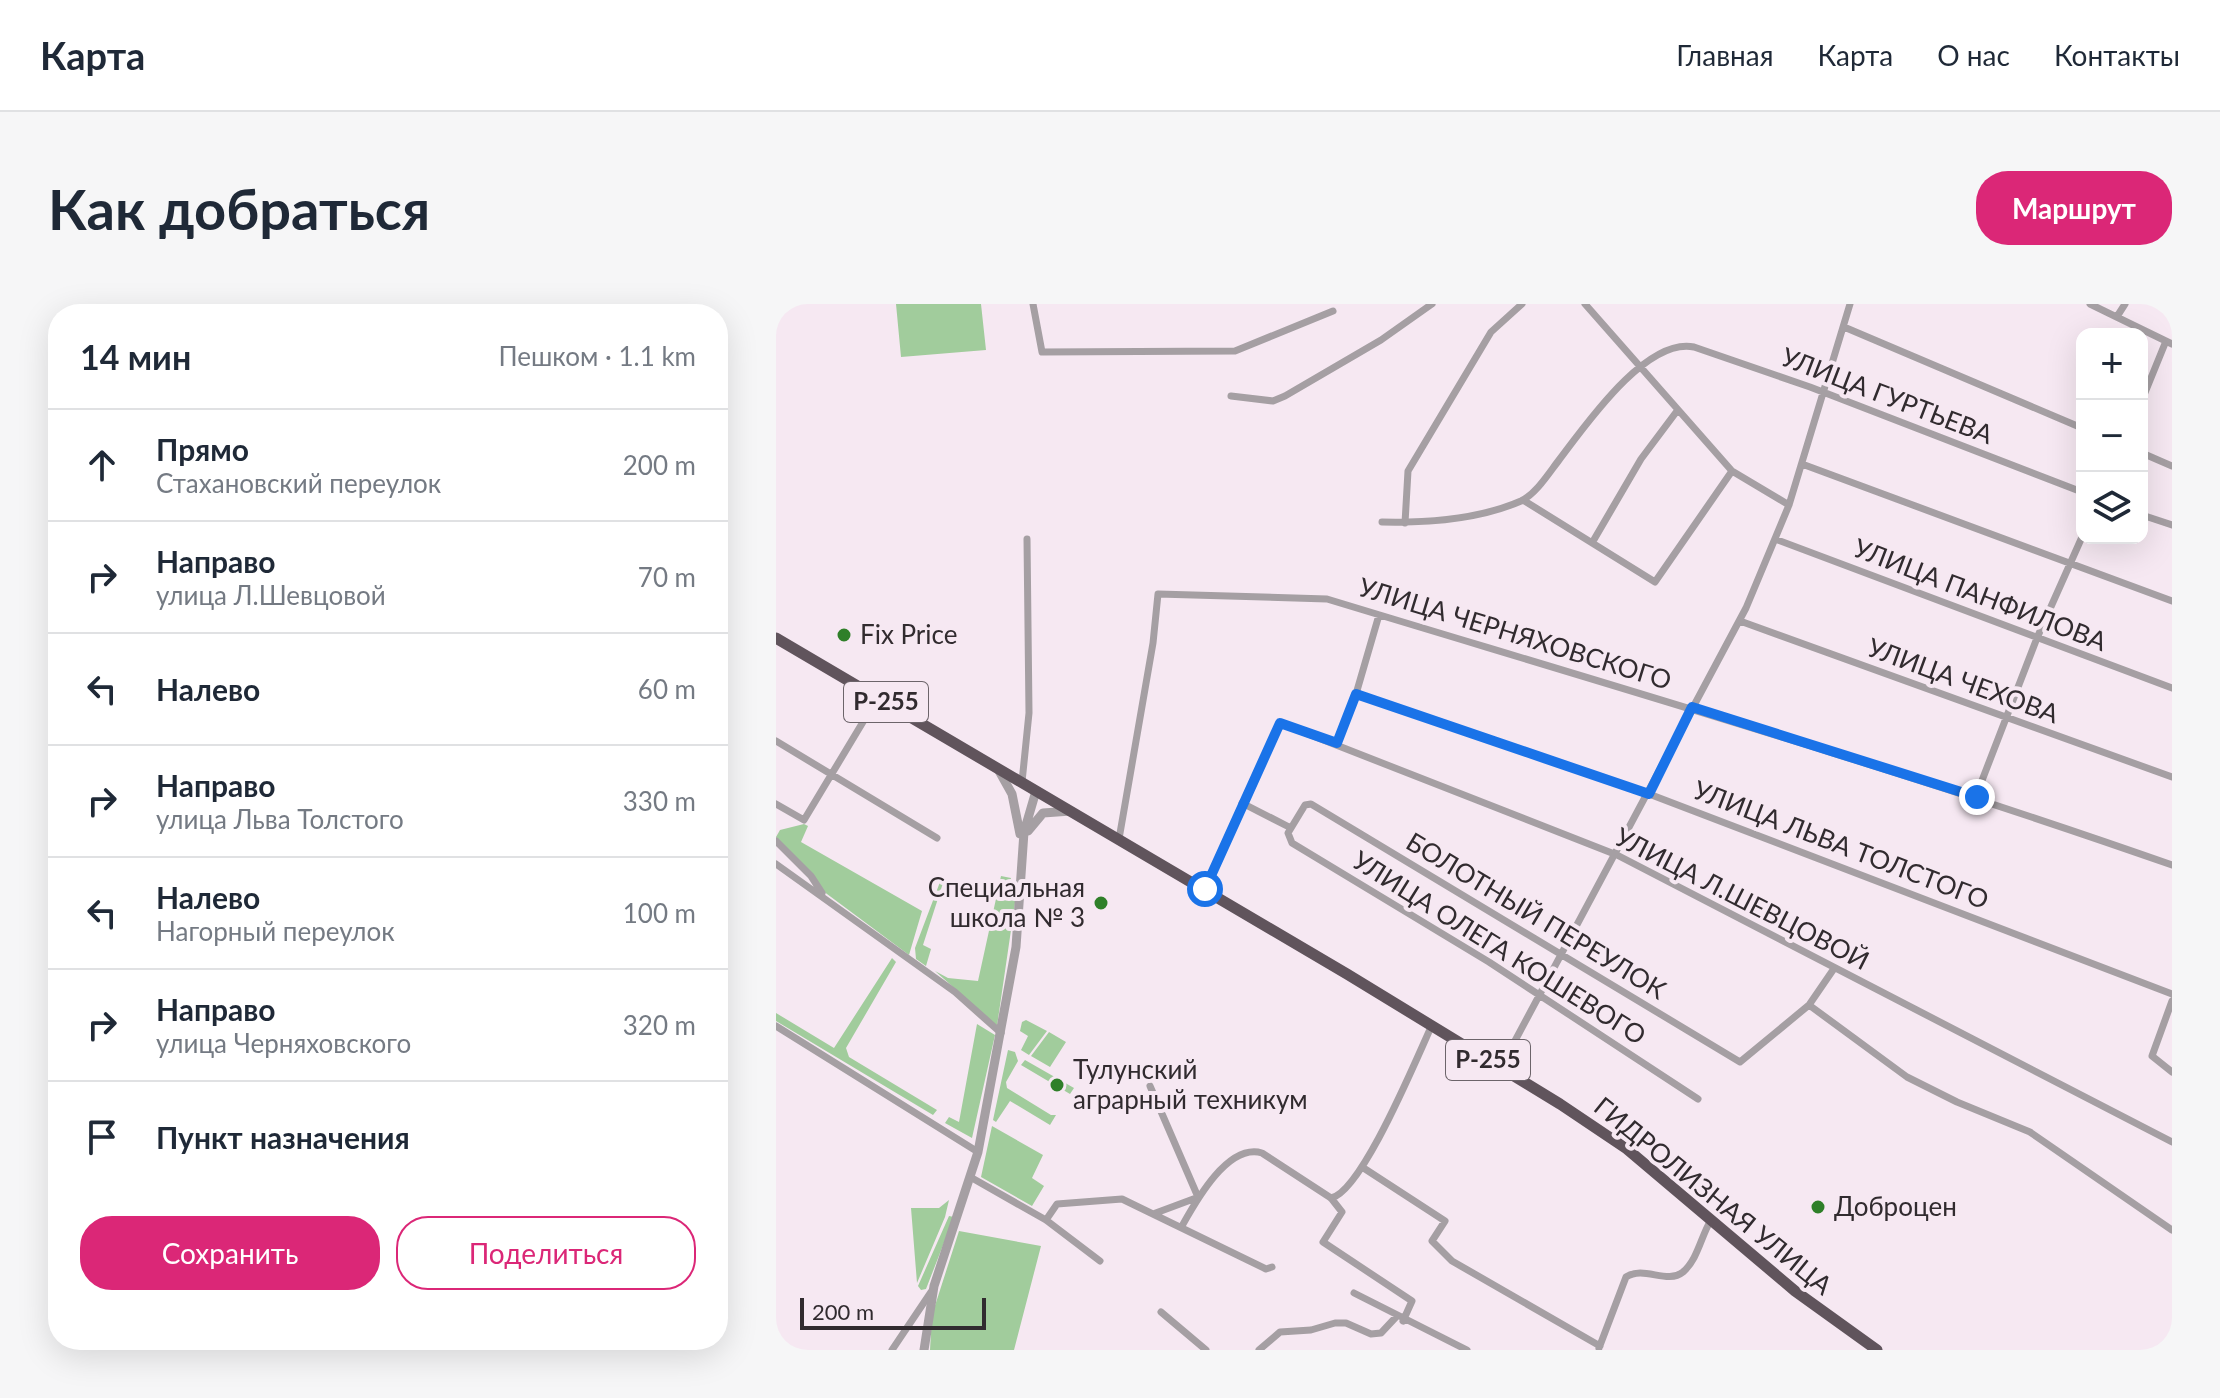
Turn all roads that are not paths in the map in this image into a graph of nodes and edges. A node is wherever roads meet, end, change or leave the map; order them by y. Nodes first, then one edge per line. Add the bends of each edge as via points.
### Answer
1 (1033, 304) edge
2 (1432, 304) edge
3 (1522, 304) edge
4 (1585, 304) edge
5 (1850, 304) edge
6 (2090, 304) edge
7 (2125, 304) edge
8 (1333, 311) dead end
9 (2118, 315) junction
10 (1844, 327) junction
11 (2169, 343) edge
12 (1639, 369) junction
13 (2148, 387) edge
14 (1823, 392) junction
15 (1231, 396) dead end
16 (1677, 411) junction
17 (2076, 425) edge
18 (2148, 456) edge
19 (1802, 464) junction
20 (2172, 466) edge
21 (1732, 471) junction
22 (2076, 490) edge
23 (1523, 500) junction
24 (1789, 505) junction
25 (2148, 517) edge
26 (1382, 522) dead end
27 (1405, 523) junction
28 (2172, 525) edge
29 (1027, 539) dead end
30 (1775, 539) junction
31 (1592, 543) junction
32 (2079, 544) edge
33 (2070, 563) junction
34 (2172, 601) edge
35 (1379, 615) junction
36 (1740, 621) junction
37 (776, 638) edge
38 (2037, 638) junction
39 (2172, 688) edge
40 (1356, 694) junction
41 (878, 697) junction
42 (1692, 707) junction
43 (2005, 717) junction
44 (776, 741) edge
45 (1337, 743) junction
46 (996, 766) junction
47 (830, 772) junction
48 (2172, 777) edge
49 (1022, 782) junction
50 (1036, 791) junction
51 (1649, 794) junction
52 (1976, 796) junction
53 (1242, 803) junction
54 (776, 804) edge
55 (1071, 811) junction
56 (1291, 828) junction
57 (937, 838) dead end
58 (1119, 839) junction
59 (776, 841) edge
60 (1024, 841) junction
61 (1617, 855) junction
62 (1023, 857) junction
63 (776, 864) edge
64 (2172, 865) edge
65 (1205, 889) junction
66 (824, 897) junction
67 (1563, 955) junction
68 (1833, 970) junction
69 (2172, 994) edge
70 (1541, 996) junction
71 (2172, 1001) edge
72 (1809, 1005) junction
73 (1432, 1025) junction
74 (776, 1026) edge
75 (1001, 1033) junction
76 (1501, 1067) junction
77 (2172, 1072) edge
78 (1150, 1086) dead end
79 (1698, 1099) dead end
80 (2172, 1142) edge
81 (978, 1152) junction
82 (1362, 1167) junction
83 (972, 1178) junction
84 (1198, 1197) junction
85 (1331, 1198) junction
86 (1153, 1214) junction
87 (1046, 1220) junction
88 (1711, 1220) junction
89 (1182, 1226) junction
90 (2172, 1230) edge
91 (1100, 1261) dead end
92 (1272, 1267) dead end
93 (934, 1286) junction
94 (1354, 1293) dead end
95 (1161, 1312) dead end
96 (1400, 1319) junction
97 (1599, 1348) edge
98 (892, 1350) edge
99 (924, 1350) edge
100 (1206, 1350) edge
101 (1259, 1350) edge
102 (1467, 1350) edge
103 (1877, 1350) edge

1 - 8 street via 1042,352 1235,351
2 - 15 street via 1285,396 1273,401
3 - 27 street via 1491,332 1408,471
4 - 12 street
5 - 10 street
6 - 9 street
7 - 9 street
9 - 11 street
10 - 14 street
10 - 17 street
11 - 13 street
12 - 14 street, УЛИЦА ГУРТЬЕВА via 1677,345 1694,347
12 - 16 street
12 - 23 street
14 - 19 street
14 - 22 street, УЛИЦА ГУРТЬЕВА
16 - 21 street
16 - 31 street via 1641,459
18 - 20 street
19 - 24 street
19 - 33 street
21 - 24 street
21 - 31 street via 1655,582
23 - 27 street via 1458,518
23 - 31 street
24 - 30 street
25 - 28 street
26 - 27 street
29 - 49 street via 1029,713
30 - 36 street
30 - 38 street, УЛИЦА ПАНФИЛОВА
32 - 33 street
33 - 34 street
33 - 38 street
35 - 40 street
35 - 42 street, УЛИЦА ЧЕРНЯХОВСКОГО
35 - 58 street, УЛИЦА ЧЕРНЯХОВСКОГО via 1327,599 1158,594
36 - 42 street
36 - 43 street, УЛИЦА ЧЕХОВА
37 - 41 highway, ГИДРОЛИЗНАЯ УЛИЦА / Р-255
38 - 39 street, УЛИЦА ПАНФИЛОВА
38 - 43 street
40 - 45 street
40 - 51 street, УЛИЦА ЛЬВА ТОЛСТОГО
41 - 46 highway, ГИДРОЛИЗНАЯ УЛИЦА / Р-255
41 - 47 street
42 - 51 street
42 - 52 street, УЛИЦА ЧЕРНЯХОВСКОГО
43 - 48 street, УЛИЦА ЧЕХОВА
43 - 52 street
44 - 47 street
45 - 53 street, УЛИЦА Л.ШЕВЦОВОЙ via 1280,723
45 - 61 street, УЛИЦА Л.ШЕВЦОВОЙ
46 - 49 highway, ГИДРОЛИЗНАЯ УЛИЦА / Р-255
46 - 62 street via 1016,806
47 - 54 street via 804,820
47 - 57 street
49 - 50 highway, ГИДРОЛИЗНАЯ УЛИЦА / Р-255
50 - 55 highway, ГИДРОЛИЗНАЯ УЛИЦА / Р-255
50 - 60 street
51 - 61 street
51 - 69 street, УЛИЦА ЛЬВА ТОЛСТОГО
52 - 64 street, УЛИЦА ЧЕРНЯХОВСКОГО
53 - 56 street
53 - 65 street
55 - 58 highway, ГИДРОЛИЗНАЯ УЛИЦА / Р-255
55 - 60 street via 1038,816
56 - 67 street, БОЛОТНЫЙ ПЕРЕУЛОК via 1311,804
56 - 70 street, УЛИЦА ОЛЕГА КОШЕВОГО via 1292,843
58 - 65 highway, ГИДРОЛИЗНАЯ УЛИЦА / Р-255
59 - 66 street
60 - 62 street
61 - 67 street
61 - 68 street, УЛИЦА Л.ШЕВЦОВОЙ
62 - 75 street via 1020,919
63 - 66 street
65 - 73 highway, ГИДРОЛИЗНАЯ УЛИЦА / Р-255
66 - 75 street via 955,992
67 - 70 street
67 - 72 street, БОЛОТНЫЙ ПЕРЕУЛОК via 1740,1062
68 - 72 street
68 - 80 street, УЛИЦА Л.ШЕВЦОВОЙ
70 - 76 street
70 - 79 street, УЛИЦА ОЛЕГА КОШЕВОГО
71 - 77 street via 2152,1053 2154,1062
72 - 90 street via 1907,1077 2030,1132
73 - 76 highway, ГИДРОЛИЗНАЯ УЛИЦА / Р-255
73 - 82 street
74 - 81 street
75 - 81 street
76 - 88 highway, ГИДРОЛИЗНАЯ УЛИЦА / Р-255 via 1627,1149
78 - 84 street
81 - 83 street
82 - 85 street via 1345,1192
82 - 97 street via 1445,1221 1432,1241 1452,1261
83 - 87 street
83 - 93 street
84 - 85 street via 1233,1161 1254,1151
84 - 86 street
84 - 89 street
85 - 96 street via 1342,1212 1323,1242 1412,1301
86 - 87 street via 1117,1199 1057,1204
86 - 89 street
87 - 91 street
88 - 97 street via 1683,1272 1675,1276 1638,1271 1626,1277
88 - 103 highway, ГИДРОЛИЗНАЯ УЛИЦА / Р-255 via 1795,1291
89 - 92 street via 1266,1269
93 - 98 street
93 - 99 street
94 - 96 street
95 - 100 street
96 - 101 street via 1381,1333 1346,1323 1280,1332
96 - 102 street

